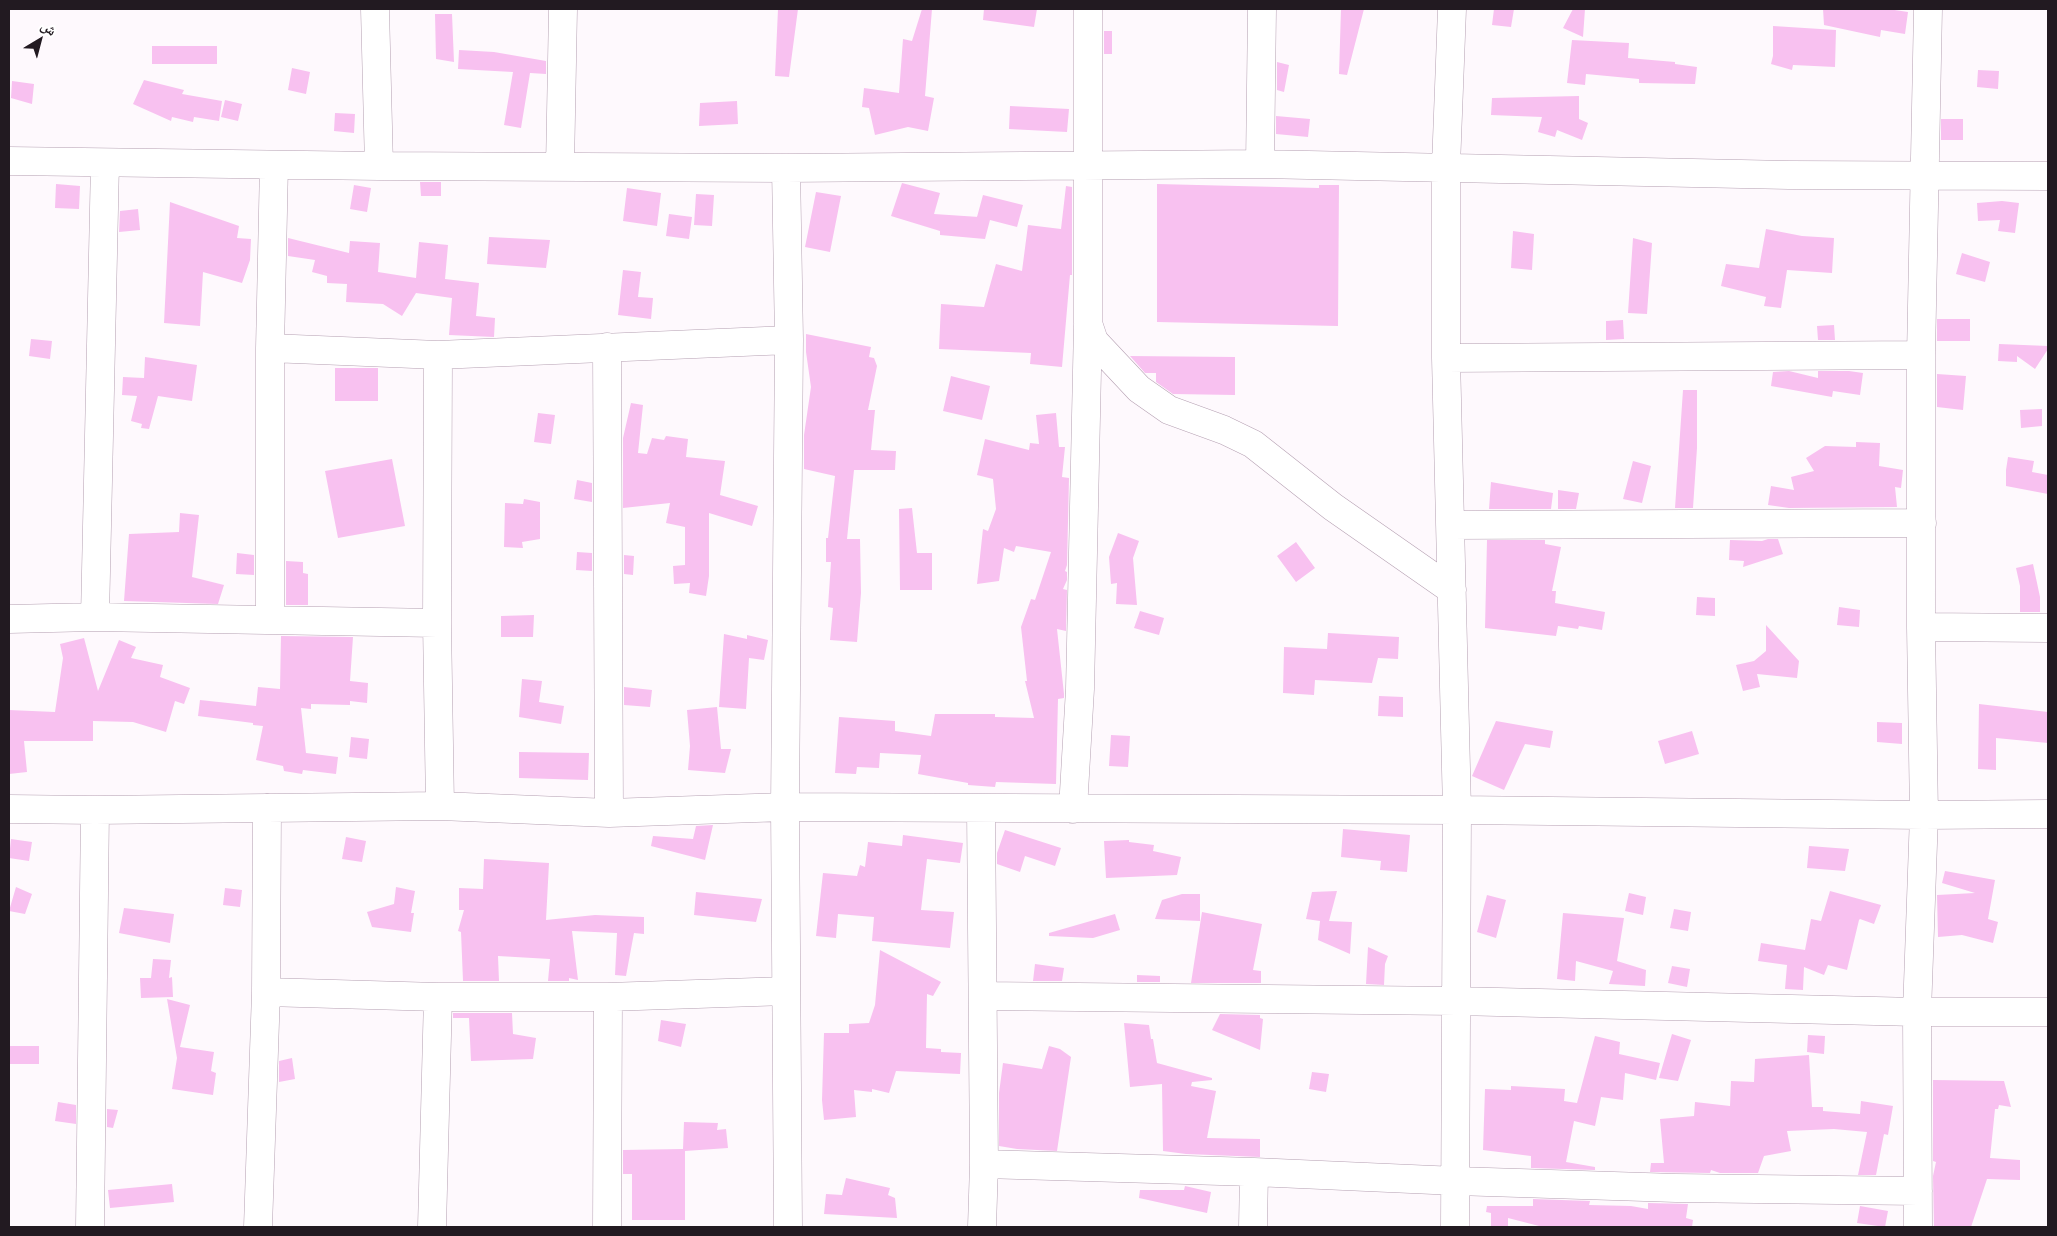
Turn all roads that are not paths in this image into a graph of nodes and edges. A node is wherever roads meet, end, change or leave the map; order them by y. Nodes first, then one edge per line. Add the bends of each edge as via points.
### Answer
1 (375, 9) edge
2 (562, 9) edge
3 (1088, 9) edge
4 (1262, 9) edge
5 (1452, 9) edge
6 (1928, 9) edge
7 (9, 161) edge
8 (105, 163) junction
9 (1088, 164) junction
10 (1260, 164) junction
11 (274, 165) junction
12 (379, 166) junction
13 (1446, 166) junction
14 (560, 167) junction
15 (786, 168) junction
16 (1923, 176) junction
17 (2048, 176) edge
18 (1088, 324) junction
19 (789, 340) junction
20 (607, 347) junction
21 (270, 348) junction
22 (438, 355) junction
23 (1921, 355) junction
24 (1446, 358) junction
25 (1922, 522) junction
26 (1450, 525) junction
27 (1452, 590) junction
28 (96, 617) junction
29 (9, 619) edge
30 (270, 620) junction
31 (437, 623) junction
32 (1921, 627) junction
33 (2048, 628) edge
34 (440, 806) junction
35 (786, 807) junction
36 (266, 808) junction
37 (9, 809) edge
38 (981, 809) junction
39 (1073, 809) junction
40 (95, 810) junction
41 (1458, 810) junction
42 (609, 813) junction
43 (2048, 814) edge
44 (1924, 815) junction
45 (786, 991) junction
46 (266, 992) junction
47 (983, 996) junction
48 (438, 997) junction
49 (608, 998) junction
50 (1456, 1001) junction
51 (1918, 1012) junction
52 (2048, 1012) edge
53 (984, 1164) junction
54 (1254, 1172) junction
55 (1456, 1181) junction
56 (1918, 1191) junction
57 (90, 1227) edge
58 (258, 1227) edge
59 (432, 1227) edge
60 (607, 1227) edge
61 (788, 1227) edge
62 (982, 1227) edge
63 (1253, 1227) edge
64 (1454, 1227) edge
65 (1918, 1227) edge

1 - 12 street
2 - 14 street
3 - 9 street
4 - 10 street
5 - 13 street
6 - 16 street
7 - 8 street
8 - 11 street
8 - 28 street
9 - 10 street
9 - 15 street
9 - 18 street
10 - 13 street
11 - 12 street
11 - 21 street
12 - 14 street
13 - 16 street
13 - 24 street
14 - 15 street
15 - 19 street
16 - 17 street
16 - 23 street
18 - 27 street via 1094,341 1139,388 1170,410 1253,444 1333,507
18 - 39 street via 1080,690
19 - 20 street
19 - 35 street
20 - 22 street
20 - 42 street
21 - 22 street
21 - 30 street
22 - 31 street
23 - 24 street
23 - 25 street
24 - 26 street
25 - 26 street
25 - 32 street
26 - 27 street
27 - 41 street
28 - 29 street
28 - 30 street
30 - 31 street
31 - 34 street
32 - 33 street
32 - 44 street
34 - 36 street
34 - 42 street
35 - 38 street
35 - 42 street
35 - 45 street
36 - 40 street
36 - 46 street
37 - 40 street
38 - 39 street
38 - 47 street
39 - 41 street
40 - 57 street
41 - 44 street
41 - 50 street
43 - 44 street
44 - 51 street
45 - 49 street
45 - 61 street
46 - 48 street
46 - 58 street
47 - 50 street
47 - 53 street
48 - 49 street
48 - 59 street
49 - 60 street
50 - 51 street
50 - 55 street
51 - 52 street
51 - 56 street
53 - 54 street
53 - 62 street
54 - 55 street
54 - 63 street
55 - 56 street
55 - 64 street
56 - 65 street

